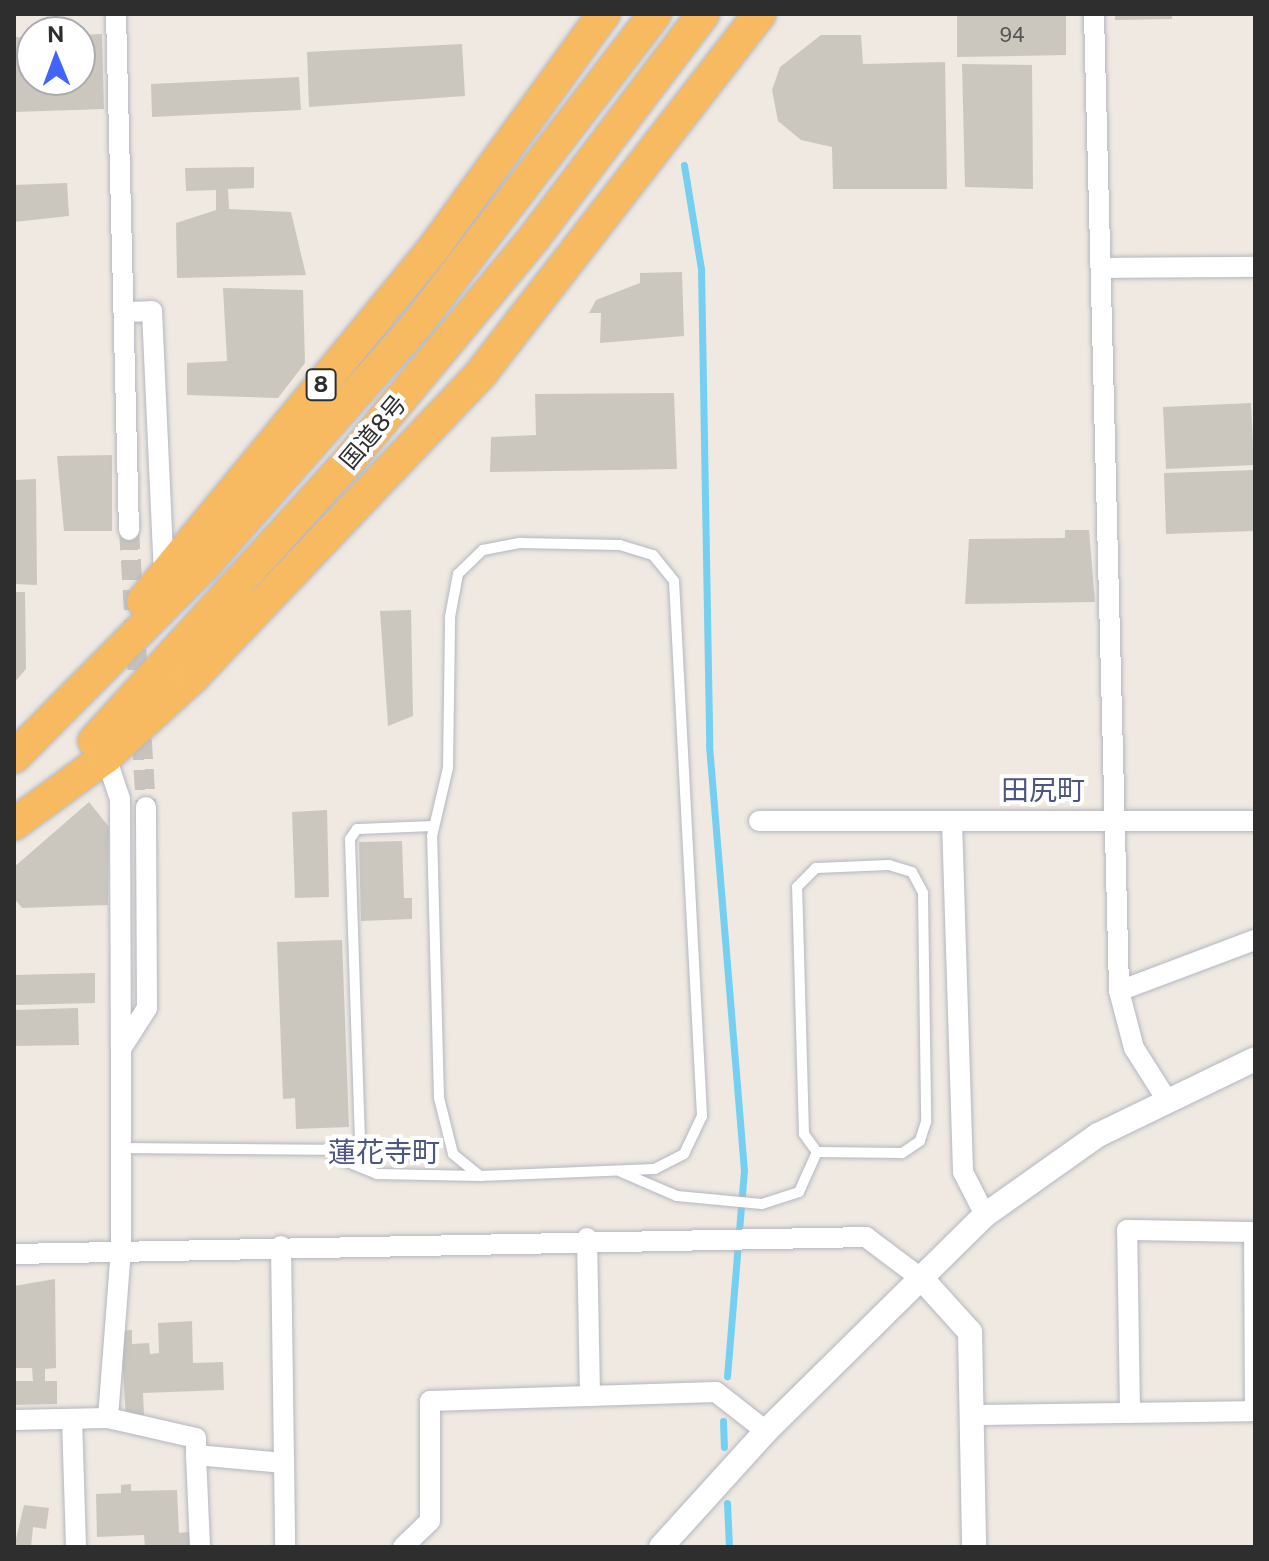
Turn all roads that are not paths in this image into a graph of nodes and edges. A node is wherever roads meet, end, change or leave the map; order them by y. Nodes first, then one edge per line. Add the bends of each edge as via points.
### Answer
1 (116, 14) edge
2 (604, 14) edge
3 (655, 14) edge
4 (703, 14) edge
5 (760, 14) edge
6 (1094, 14) edge
7 (1255, 267) edge
8 (1101, 268) junction
9 (127, 312) junction
10 (129, 530) tunnel mouth
11 (164, 576) junction
12 (19, 751) edge
13 (106, 757) junction
14 (146, 807) tunnel mouth
15 (1115, 819) junction
16 (759, 821) dead end
17 (952, 821) junction
18 (1255, 821) edge
19 (14, 824) edge
20 (434, 826) junction
21 (1255, 940) edge
22 (1119, 991) junction
23 (121, 1049) junction
24 (1255, 1059) edge
25 (1165, 1097) junction
26 (120, 1148) junction
27 (817, 1152) junction
28 (331, 1155) junction
29 (618, 1171) junction
30 (480, 1176) junction
31 (985, 1215) junction
32 (1255, 1232) edge
33 (587, 1238) junction
34 (281, 1246) junction
35 (121, 1249) junction
36 (14, 1254) edge
37 (923, 1280) junction
38 (590, 1396) junction
39 (1130, 1413) junction
40 (972, 1415) junction
41 (108, 1418) junction
42 (72, 1419) junction
43 (14, 1420) edge
44 (766, 1431) junction
45 (196, 1455) junction
46 (284, 1463) junction
47 (76, 1547) edge
48 (200, 1547) edge
49 (285, 1547) edge
50 (403, 1547) edge
51 (661, 1547) edge
52 (974, 1547) edge

1 - 9 street
2 - 11 highway, 8 via 436,245
3 - 12 highway, 国道8号 / 8 via 414,328 203,567
4 - 19 highway, 国道8号 via 533,239 353,456
5 - 13 highway via 482,372 194,676
6 - 8 street
7 - 8 street
8 - 15 street
9 - 10 street
9 - 11 street via 152,311
11 - 12 highway, 8
13 - 19 highway
13 - 23 street via 120,799
14 - 23 street via 147,1008
15 - 17 street
15 - 18 street
15 - 22 street
16 - 17 street
17 - 31 street via 963,1172
20 - 28 lane via 357,829 350,839 360,1141
20 - 29 lane via 448,768 447,676 458,574 483,550 520,543 620,545 653,555 674,581 702,1116 684,1154 655,1169
20 - 30 lane via 439,1098 453,1154
21 - 22 street
22 - 25 street via 1134,1048
23 - 26 street
24 - 25 street
25 - 31 street via 1043,1170
26 - 28 lane
26 - 35 street
27 - 27 lane via 804,1134 797,887 816,868 889,865 912,872 923,893 926,1122 920,1141 902,1153
27 - 29 lane via 799,1192 762,1204 720,1205
28 - 30 lane via 377,1174
29 - 30 lane
31 - 37 street
32 - 39 street via 1255,1411
32 - 39 street via 1127,1230
33 - 34 street
33 - 37 street via 866,1237
33 - 38 street
34 - 35 street
34 - 46 street
35 - 36 street
35 - 41 street
37 - 40 street via 970,1332
37 - 44 street
38 - 44 street via 716,1392
38 - 50 street via 430,1401 430,1521
39 - 40 street
40 - 52 street
41 - 42 street
41 - 45 street via 196,1438
42 - 43 street
42 - 47 street
44 - 51 street
45 - 46 street
45 - 48 street
46 - 49 street

